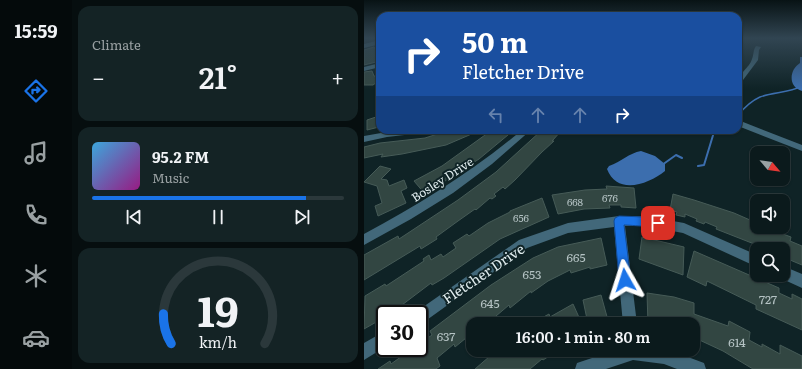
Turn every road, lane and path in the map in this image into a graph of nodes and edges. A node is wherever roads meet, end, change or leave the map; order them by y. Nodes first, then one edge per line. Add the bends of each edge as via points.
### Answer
1 (755, 55) edge
2 (376, 66) edge
3 (364, 69) edge
4 (742, 78) edge
5 (742, 125) edge
6 (381, 134) edge
7 (523, 134) edge
8 (364, 139) edge
9 (802, 148) edge
10 (619, 221) junction
11 (364, 240) edge
12 (750, 258) edge
13 (790, 275) edge
14 (802, 281) edge
15 (428, 311) edge
16 (629, 317) edge
17 (376, 344) edge
18 (364, 352) edge
19 (616, 357) edge
20 (667, 357) edge
21 (583, 369) edge
22 (698, 369) edge

1 - 4 street via 755,60
2 - 3 street
5 - 9 street
6 - 8 street
7 - 11 street, Bosley Drive via 464,181
10 - 12 street, Fletcher Drive via 645,221 684,228
10 - 15 street, Fletcher Drive via 568,228 523,244
10 - 16 street
13 - 14 street
17 - 18 street
19 - 21 street
20 - 22 street

